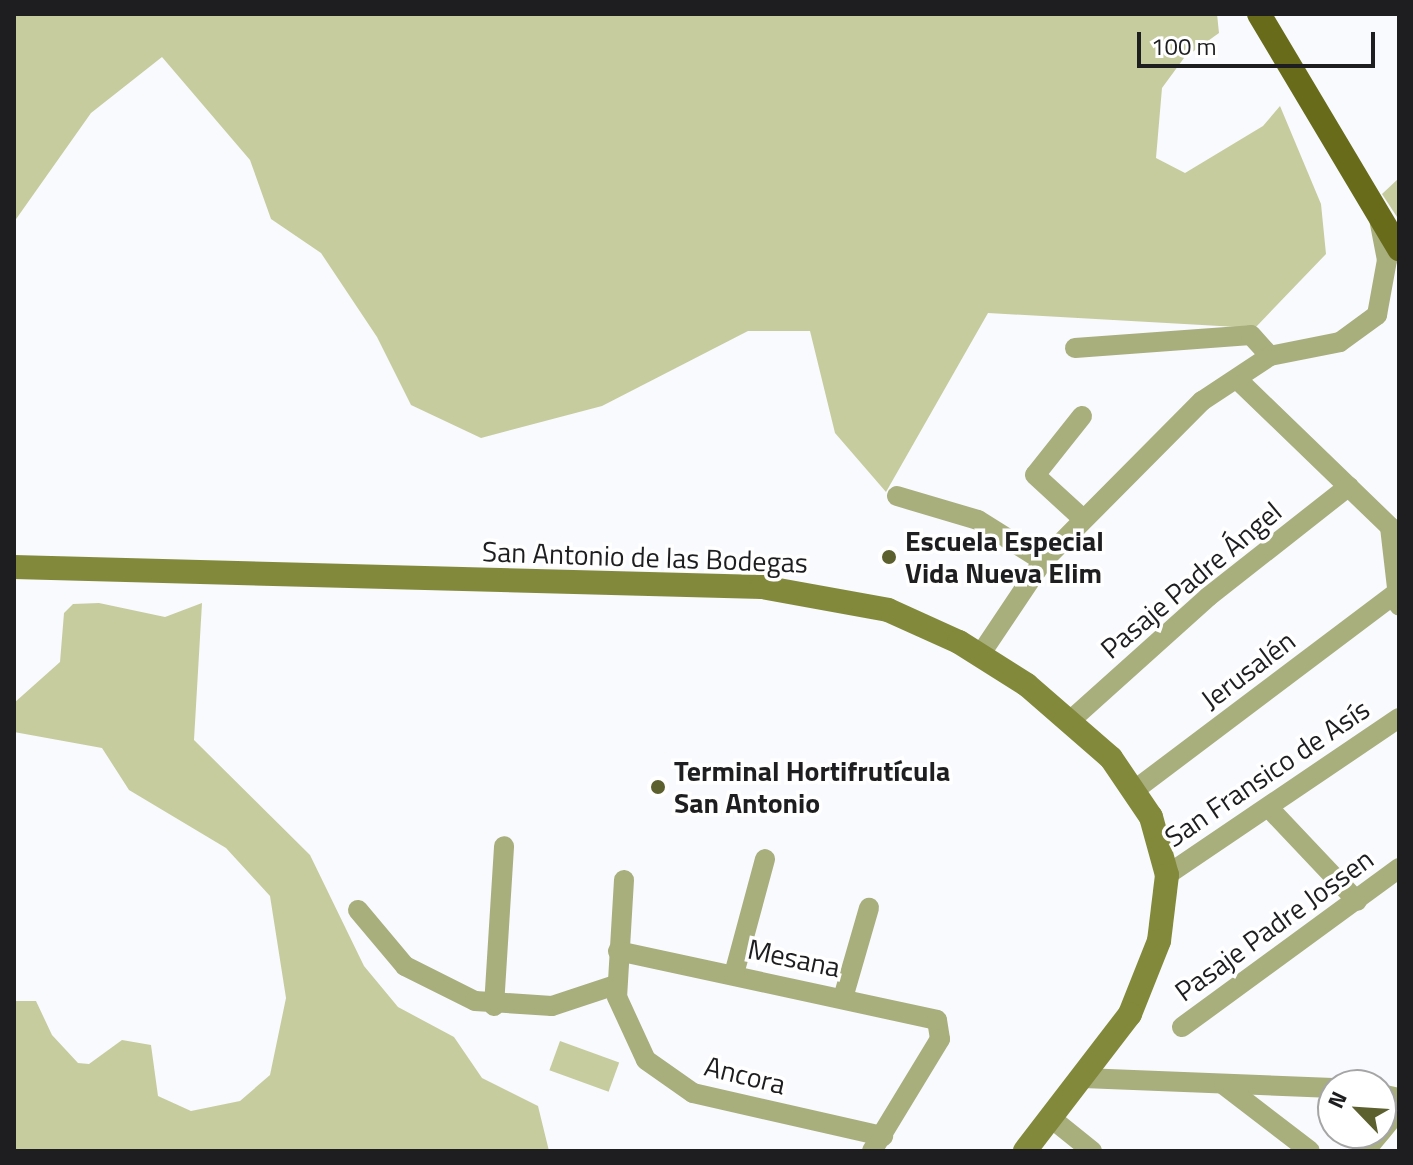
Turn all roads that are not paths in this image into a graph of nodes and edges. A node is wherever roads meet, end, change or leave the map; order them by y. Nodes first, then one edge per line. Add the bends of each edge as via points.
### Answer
1 (1259, 14) edge
2 (1379, 218) junction
3 (1399, 249) edge
4 (1075, 348) dead end
5 (1270, 356) junction
6 (1239, 381) junction
7 (1082, 416) dead end
8 (1349, 486) junction
9 (897, 496) dead end
10 (1083, 519) junction
11 (1043, 561) junction
12 (14, 567) edge
13 (1396, 600) edge
14 (980, 655) junction
15 (1399, 718) edge
16 (1071, 720) junction
17 (1136, 789) junction
18 (1269, 808) junction
19 (504, 846) dead end
20 (765, 859) dead end
21 (1399, 868) edge
22 (1167, 875) junction
23 (624, 880) dead end
24 (1357, 901) junction
25 (869, 908) dead end
26 (358, 910) dead end
27 (618, 951) junction
28 (734, 974) junction
29 (615, 985) junction
30 (843, 998) junction
31 (494, 1006) junction
32 (1182, 1027) dead end
33 (1083, 1078) junction
34 (1224, 1085) junction
35 (1317, 1088) edge
36 (1051, 1118) junction
37 (878, 1144) edge
38 (1025, 1151) edge
39 (1092, 1151) edge
40 (1310, 1151) edge

1 - 2 main road
2 - 3 main road
2 - 5 street via 1387,260 1377,315 1340,342
4 - 5 street via 1251,335
5 - 6 street
6 - 8 street
6 - 10 street via 1202,401
7 - 10 street via 1035,475
8 - 13 street via 1390,527
8 - 16 street, Pasaje Padre Ángel via 1208,597
9 - 11 street via 978,520
10 - 11 street
11 - 14 street
12 - 14 street, San Antonio de las Bodegas via 762,587 888,610
13 - 17 street, Jerusalén
14 - 16 street, San Antonio de las Bodegas
15 - 18 street, San Fransico de Asís
16 - 17 street, San Antonio de las Bodegas
17 - 22 street, San Antonio de las Bodegas
18 - 22 street, San Fransico de Asís
18 - 24 street
19 - 31 street
20 - 28 street
21 - 24 street, Pasaje Padre Jossen
22 - 33 street, San Antonio de las Bodegas via 1159,941 1142,991
23 - 27 street, Ancora
24 - 32 street, Pasaje Padre Jossen
25 - 30 street
26 - 31 street via 421,977
27 - 28 street, Mesana
27 - 29 street, Ancora
28 - 30 street, Mesana
29 - 31 street via 552,1006
29 - 37 street, Ancora via 637,1049 680,1087
30 - 37 street, Mesana via 931,1016 940,1039
33 - 34 street
33 - 36 street, San Antonio de las Bodegas
34 - 35 street
34 - 40 street
36 - 38 street, San Antonio de las Bodegas
36 - 39 street

